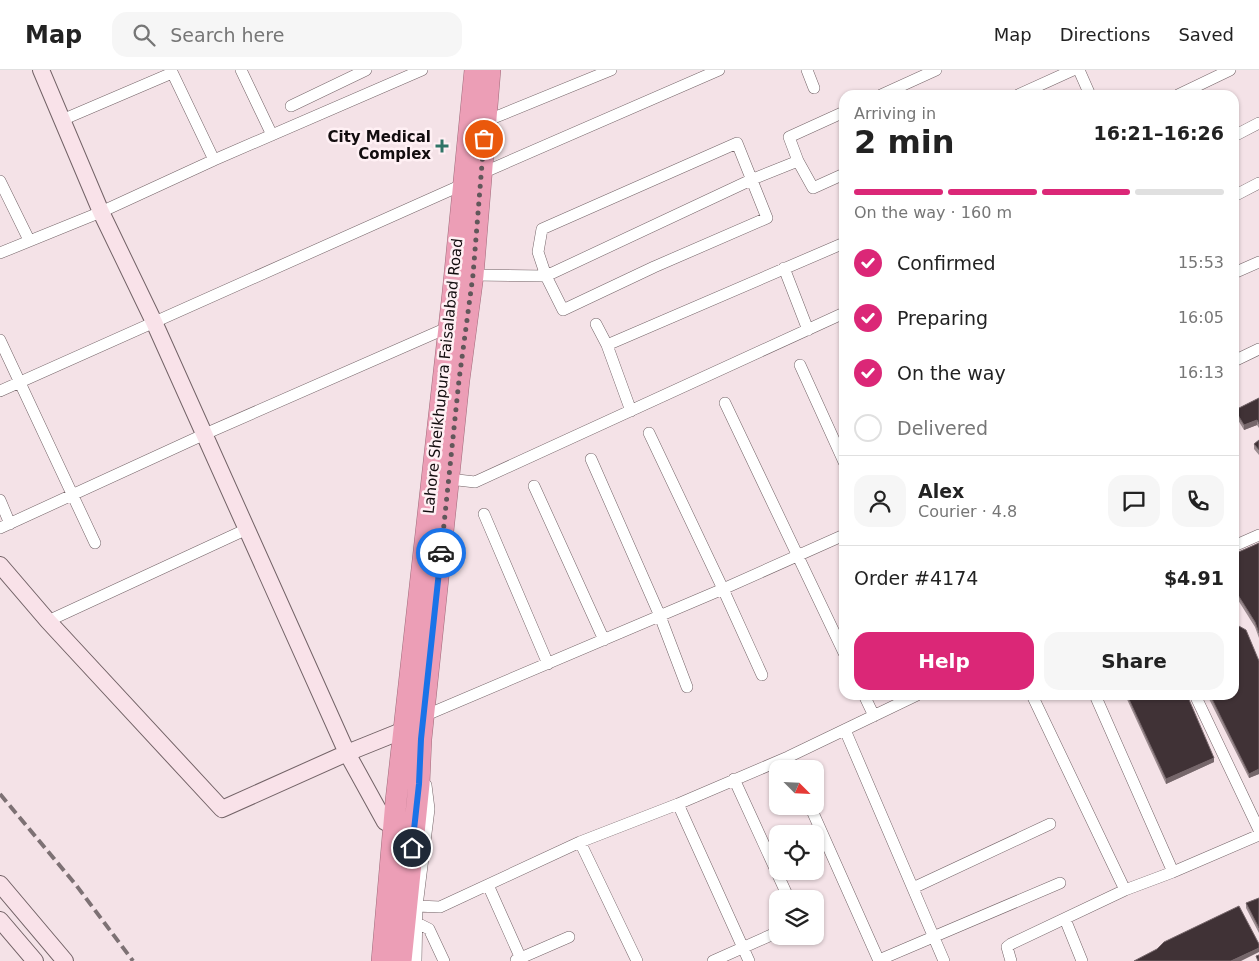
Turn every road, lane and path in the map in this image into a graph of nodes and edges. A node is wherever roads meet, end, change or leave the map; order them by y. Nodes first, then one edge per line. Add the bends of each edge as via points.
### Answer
1 (41, 70) edge
2 (241, 70) edge
3 (366, 70) edge
4 (422, 70) edge
5 (474, 70) edge
6 (490, 70) edge
7 (611, 70) edge
8 (719, 70) edge
9 (807, 70) edge
10 (936, 70) edge
11 (1074, 70) edge
12 (1078, 70) edge
13 (1230, 70) edge
14 (171, 72) edge
15 (1215, 73) edge
16 (814, 88) dead end
17 (892, 90) edge
18 (1029, 90) edge
19 (1088, 90) edge
20 (1186, 90) edge
21 (291, 106) dead end
22 (839, 114) edge
23 (62, 120) junction
24 (486, 121) junction
25 (1259, 123) edge
26 (1239, 133) edge
27 (272, 135) junction
28 (214, 160) junction
29 (798, 161) junction
30 (839, 176) edge
31 (472, 179) junction
32 (753, 179) junction
33 (0, 182) edge
34 (1259, 184) edge
35 (1239, 194) edge
36 (100, 212) junction
37 (29, 240) junction
38 (839, 244) edge
39 (0, 253) edge
40 (1259, 262) edge
41 (784, 268) junction
42 (1239, 271) edge
43 (473, 275) junction
44 (546, 276) junction
45 (839, 315) edge
46 (154, 322) junction
47 (596, 324) dead end
48 (449, 327) junction
49 (808, 330) junction
50 (0, 340) edge
51 (607, 346) junction
52 (1259, 349) edge
53 (1239, 359) edge
54 (800, 365) dead end
55 (20, 382) junction
56 (0, 391) edge
57 (725, 404) dead end
58 (631, 410) junction
59 (649, 433) dead end
60 (205, 434) junction
61 (839, 451) edge
62 (592, 458) dead end
63 (449, 479) junction
64 (534, 486) dead end
65 (72, 495) junction
66 (0, 500) edge
67 (484, 514) dead end
68 (5, 526) edge
69 (247, 529) junction
70 (1259, 535) edge
71 (839, 537) edge
72 (95, 543) dead end
73 (1239, 544) edge
74 (798, 556) junction
75 (0, 565) edge
76 (723, 589) junction
77 (660, 616) junction
78 (48, 621) junction
79 (604, 640) junction
80 (839, 642) edge
81 (548, 664) junction
82 (762, 675) dead end
83 (687, 687) dead end
84 (866, 700) edge
85 (907, 700) edge
86 (1034, 700) edge
87 (1098, 700) edge
88 (1196, 700) edge
89 (424, 716) junction
90 (874, 716) junction
91 (845, 730) junction
92 (413, 735) junction
93 (348, 753) junction
94 (788, 757) junction
95 (789, 760) edge
96 (734, 779) junction
97 (678, 804) junction
98 (814, 815) edge
99 (385, 822) dead end
100 (1050, 824) dead end
101 (1259, 830) edge
102 (1259, 835) edge
103 (580, 842) junction
104 (1173, 872) junction
105 (1060, 883) dead end
106 (0, 884) edge
107 (488, 884) junction
108 (913, 888) junction
109 (785, 890) edge
110 (1125, 890) junction
111 (417, 906) junction
112 (1065, 919) junction
113 (0, 920) edge
114 (417, 923) junction
115 (769, 936) edge
116 (569, 937) dead end
117 (934, 937) junction
118 (744, 947) junction
119 (519, 960) edge
120 (35, 961) edge
121 (65, 961) edge
122 (382, 961) edge
123 (401, 961) edge
124 (416, 961) edge
125 (444, 961) edge
126 (637, 961) edge
127 (713, 961) edge
128 (750, 961) edge
129 (879, 961) edge
130 (944, 961) edge
131 (1011, 961) edge
132 (1082, 961) edge

1 - 23 street
2 - 27 street
3 - 21 street
4 - 27 street
5 - 31 highway, Lahore Sheikhupura Faisalabad Road
6 - 24 highway, Lahore Sheikhupura Faisalabad Road
7 - 24 street
8 - 31 street
9 - 16 street
10 - 17 street
11 - 18 street
12 - 19 street
13 - 15 street
14 - 23 street
14 - 28 street
15 - 20 street
22 - 29 street via 788,137
23 - 36 street
24 - 31 highway, Lahore Sheikhupura Faisalabad Road
25 - 26 street
27 - 28 street
28 - 36 street
29 - 30 street via 813,188
29 - 32 street
31 - 43 highway, Lahore Sheikhupura Faisalabad Road
31 - 46 street
31 - 48 highway, Lahore Sheikhupura Faisalabad Road
32 - 44 street
32 - 44 street via 737,143 542,229 538,252
32 - 44 street via 767,218 563,310
33 - 37 street
34 - 35 street
36 - 37 street
36 - 46 street
37 - 39 street
38 - 41 street
40 - 42 street
41 - 49 street
41 - 51 street
43 - 44 street
43 - 63 highway, Lahore Sheikhupura Faisalabad Road
45 - 49 street
46 - 55 street
46 - 60 street
47 - 51 street
48 - 60 street
48 - 92 highway, Lahore Sheikhupura Faisalabad Road
49 - 58 street
50 - 55 street
51 - 58 street
52 - 53 street
54 - 61 street
55 - 56 street
55 - 65 street
57 - 74 street
58 - 63 street via 475,482
59 - 76 street
60 - 65 street
60 - 69 street
62 - 77 street
63 - 89 highway, Lahore Sheikhupura Faisalabad Road
64 - 79 street
65 - 68 street
65 - 72 street
66 - 68 street
67 - 81 street
69 - 78 street
69 - 93 street
70 - 73 street
71 - 74 street
74 - 76 street
74 - 80 street
75 - 78 street
76 - 77 street
76 - 82 street
77 - 79 street
77 - 83 street
78 - 93 street via 222,809
79 - 81 street
81 - 89 street
84 - 90 street
85 - 90 street
86 - 110 street
87 - 104 street
88 - 101 street
89 - 92 highway, Lahore Sheikhupura Faisalabad Road
90 - 91 street
91 - 94 street
91 - 108 street
92 - 93 street
92 - 111 street via 429,809
92 - 122 highway, Lahore Sheikhupura Faisalabad Road via 396,801
92 - 123 highway, Lahore Sheikhupura Faisalabad Road via 419,784
93 - 99 street
94 - 95 street
94 - 96 street
96 - 97 street
96 - 109 street
97 - 103 street
97 - 118 street
98 - 129 street
100 - 108 street
102 - 104 street
103 - 107 street
103 - 126 street
104 - 110 street
105 - 117 street
106 - 121 street
107 - 111 street via 440,907
107 - 119 street
108 - 117 street
110 - 112 street
111 - 114 street
112 - 131 street via 1006,947
112 - 132 street
113 - 120 street
114 - 124 street
114 - 125 street via 429,929
115 - 118 street
116 - 119 street
117 - 129 street
117 - 130 street
118 - 127 street
118 - 128 street

